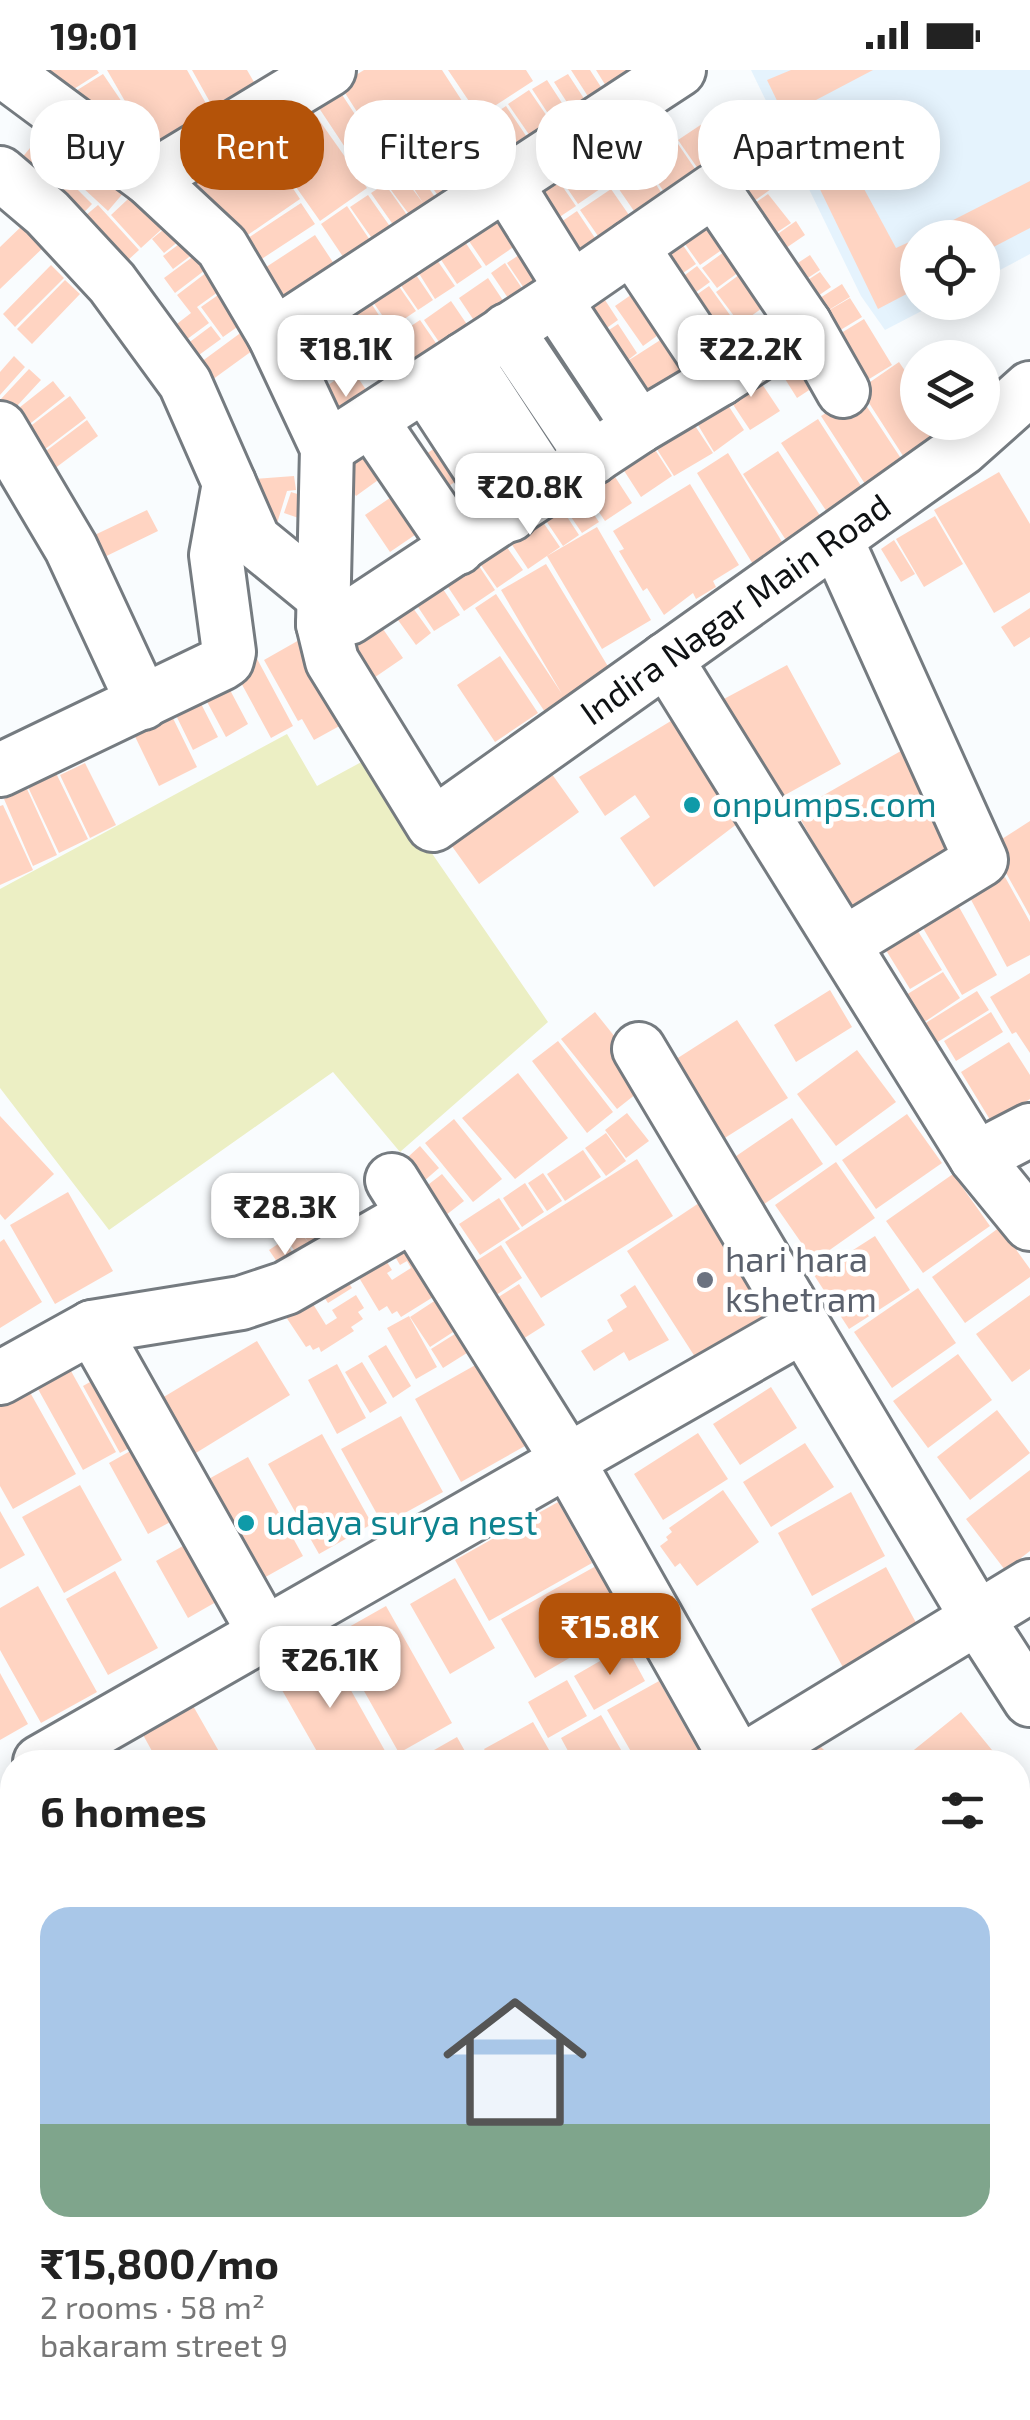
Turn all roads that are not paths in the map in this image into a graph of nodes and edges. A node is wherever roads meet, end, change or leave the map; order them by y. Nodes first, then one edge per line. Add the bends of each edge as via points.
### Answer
1 (2, 70) edge
2 (328, 70) edge
3 (678, 70) edge
4 (45, 100) edge
5 (30, 139) edge
6 (160, 172) edge
7 (2, 175) edge
8 (516, 176) edge
9 (160, 189) edge
10 (495, 190) edge
11 (510, 190) edge
12 (632, 247) junction
13 (564, 294) junction
14 (805, 324) junction
15 (507, 330) junction
16 (274, 335) junction
17 (445, 372) junction
18 (720, 380) junction
19 (1030, 388) edge
20 (844, 392) dead end
21 (371, 420) junction
22 (639, 427) junction
23 (0, 428) edge
24 (326, 448) junction
25 (593, 458) junction
26 (229, 483) junction
27 (529, 502) junction
28 (836, 539) junction
29 (458, 548) junction
30 (324, 611) junction
31 (666, 659) junction
32 (143, 703) junction
33 (0, 770) edge
34 (845, 942) junction
35 (638, 1049) dead end
36 (1030, 1130) edge
37 (976, 1158) junction
38 (1030, 1224) edge
39 (803, 1326) junction
40 (92, 1327) junction
41 (0, 1378) edge
42 (568, 1461) junction
43 (1030, 1586) edge
44 (978, 1620) junction
45 (265, 1634) junction
46 (1030, 1700) edge
47 (61, 1750) edge
48 (733, 1750) edge
49 (760, 1750) edge

1 - 4 street
2 - 6 street
3 - 8 street
5 - 7 street
7 - 26 street via 112,283 184,383
9 - 16 street via 222,247
10 - 16 street
11 - 13 street
12 - 13 street
12 - 14 street via 714,190
12 - 18 street
13 - 15 street
13 - 22 street
14 - 18 street
14 - 20 street
15 - 17 street
15 - 25 street
16 - 24 street
17 - 21 street
17 - 27 street
18 - 22 street
19 - 28 street, Indira Nagar Main Road via 964,448
21 - 24 street
21 - 29 street
22 - 25 street
23 - 32 street via 71,548
24 - 30 street
25 - 27 street
26 - 30 street via 254,540
26 - 32 street via 216,555 228,660
27 - 29 street
28 - 31 street, Indira Nagar Main Road
28 - 34 street via 981,860
29 - 30 street via 349,618
30 - 31 street, Indira Nagar Main Road via 332,661 433,825
31 - 34 street
32 - 33 street
34 - 37 street
35 - 39 street
36 - 37 street
37 - 38 street
39 - 42 street
39 - 44 street
40 - 41 street
40 - 42 street via 241,1303 286,1288 402,1197
40 - 45 street
42 - 45 street
42 - 48 street
43 - 44 street
44 - 46 street
44 - 49 street
45 - 47 street

